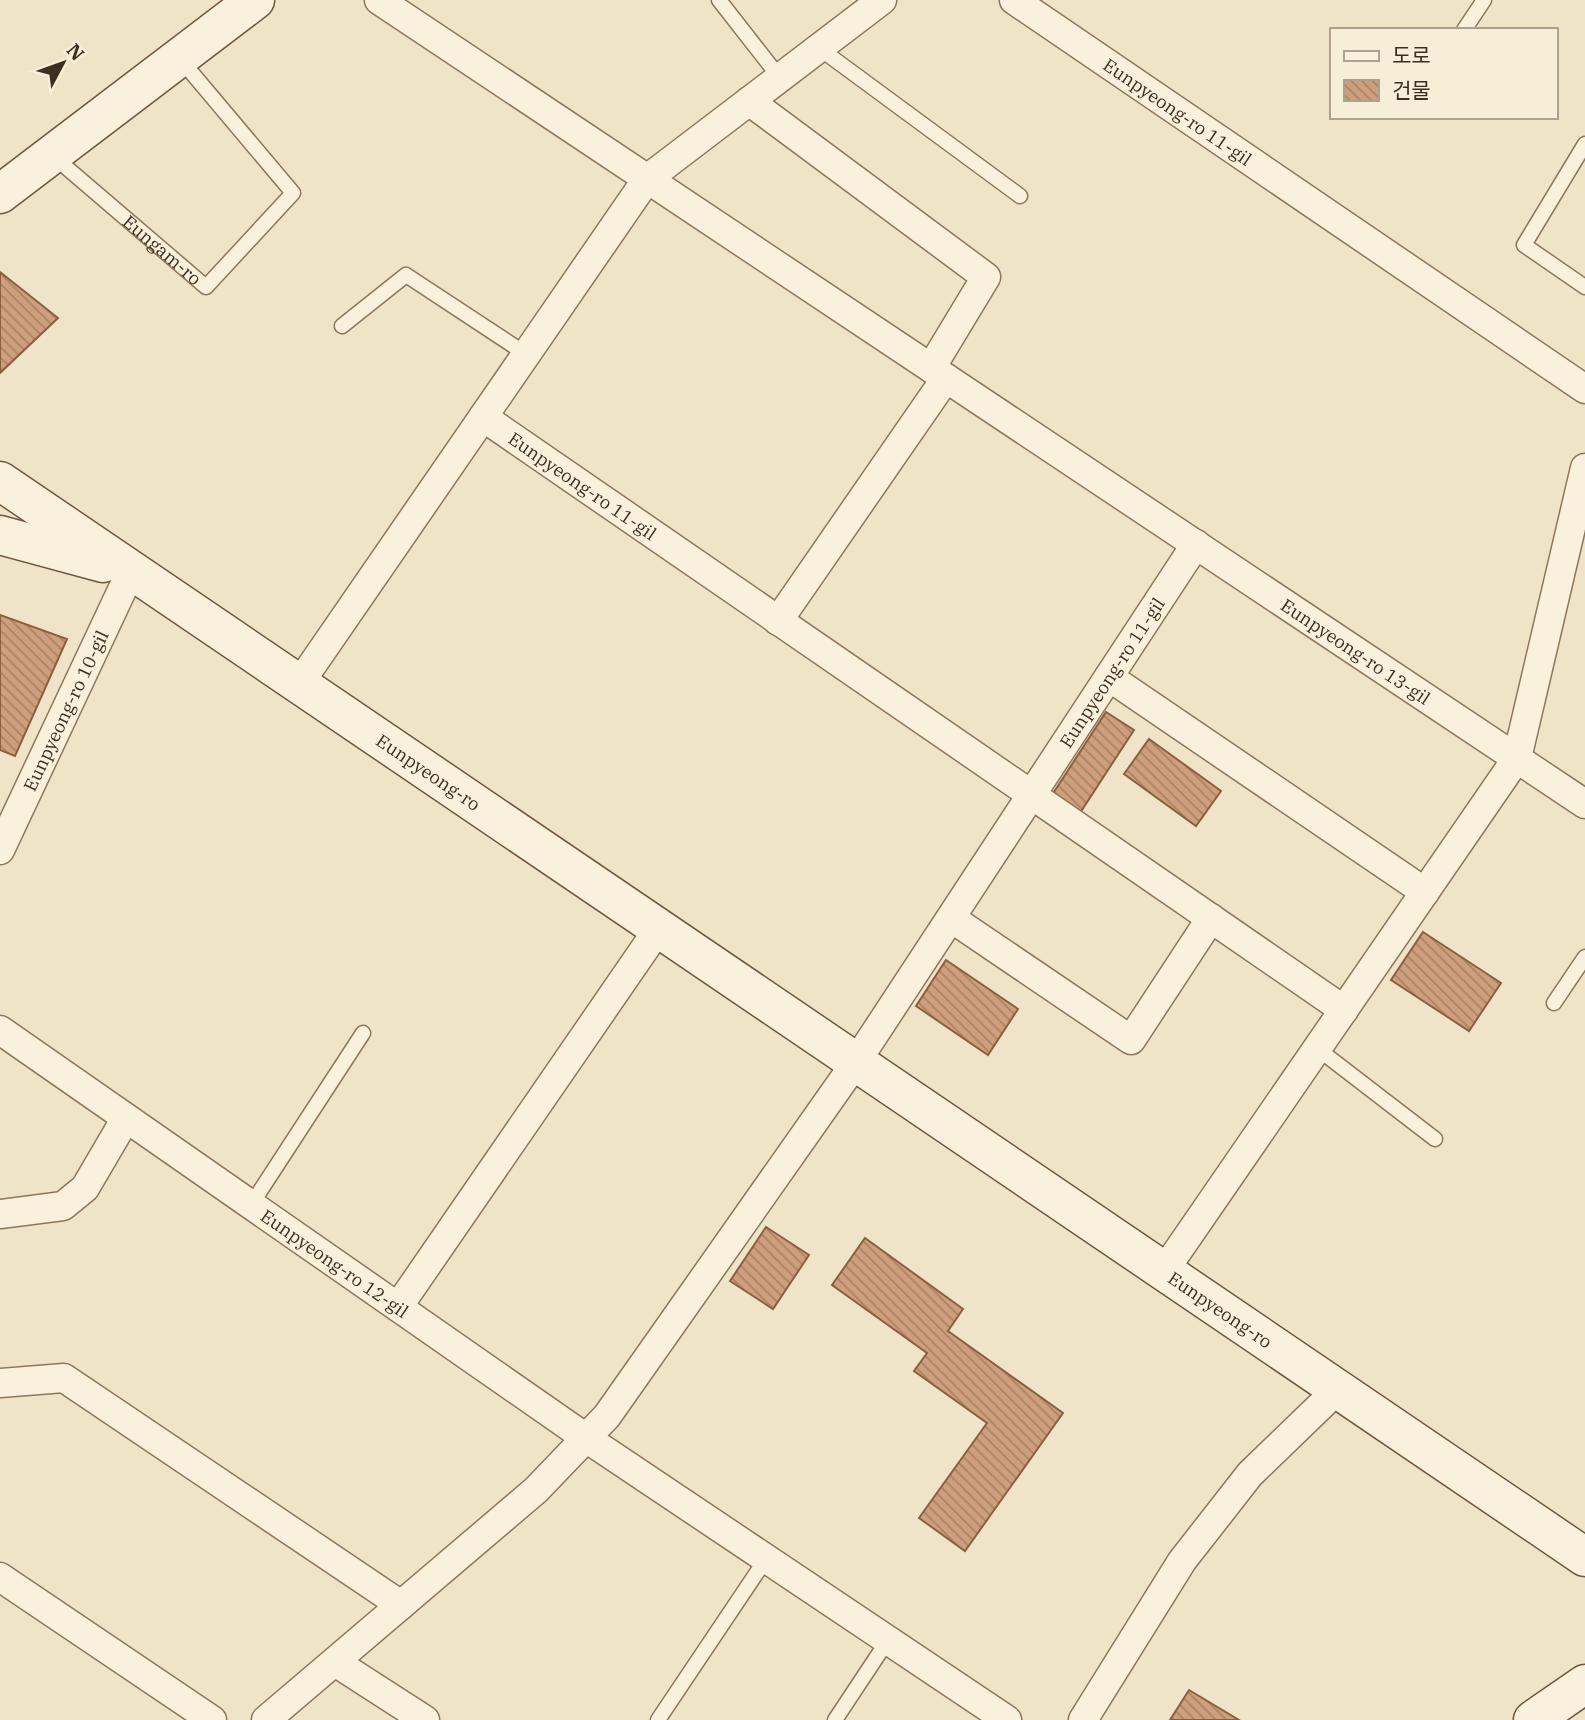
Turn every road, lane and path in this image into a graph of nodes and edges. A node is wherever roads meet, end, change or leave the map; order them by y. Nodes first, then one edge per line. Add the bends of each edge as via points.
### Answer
1 (255, 0) edge
2 (379, 0) edge
3 (719, 0) edge
4 (882, 0) edge
5 (1014, 0) edge
6 (1485, 0) edge
7 (1465, 28) edge
8 (819, 48) junction
9 (179, 58) junction
10 (780, 78) junction
11 (749, 101) junction
12 (1585, 144) edge
13 (51, 155) junction
14 (647, 179) junction
15 (0, 194) edge
16 (1020, 196) dead end
17 (1585, 287) edge
18 (342, 326) dead end
19 (526, 354) junction
20 (938, 373) junction
21 (1585, 389) edge
22 (483, 417) junction
23 (1585, 468) edge
24 (0, 481) edge
25 (0, 535) edge
26 (1196, 544) junction
27 (131, 571) junction
28 (778, 621) junction
29 (1109, 677) junction
30 (299, 684) junction
31 (1517, 758) junction
32 (1032, 795) junction
33 (1584, 800) edge
34 (0, 850) edge
35 (1425, 892) junction
36 (951, 918) junction
37 (1212, 918) junction
38 (659, 928) junction
39 (1585, 957) edge
40 (1554, 1003) dead end
41 (1344, 1010) junction
42 (0, 1030) edge
43 (363, 1033) dead end
44 (1318, 1049) junction
45 (856, 1062) junction
46 (126, 1118) junction
47 (1435, 1139) dead end
48 (251, 1205) junction
49 (0, 1214) edge
50 (1164, 1271) junction
51 (398, 1307) junction
52 (0, 1383) edge
53 (1338, 1389) junction
54 (586, 1438) junction
55 (1585, 1557) edge
56 (766, 1559) junction
57 (0, 1577) edge
58 (401, 1605) junction
59 (888, 1640) junction
60 (335, 1662) junction
61 (1585, 1684) edge
62 (212, 1720) edge
63 (266, 1720) edge
64 (425, 1720) edge
65 (658, 1720) edge
66 (835, 1720) edge
67 (1007, 1720) edge
68 (1083, 1720) edge
69 (1533, 1720) edge

1 - 9 main road
2 - 14 street
3 - 10 lane
4 - 8 street
5 - 21 street, Eunpyeong-ro 11-gil
6 - 7 lane
8 - 10 street
8 - 16 lane
9 - 13 main road
9 - 13 lane, Eungam-ro via 293,193 206,287
10 - 11 street
11 - 14 street
11 - 20 street via 986,276
12 - 17 lane via 1524,245
13 - 15 main road
14 - 19 street
14 - 20 street
18 - 19 lane via 406,275
19 - 22 street
20 - 26 street
20 - 28 street
22 - 28 street, Eunpyeong-ro 11-gil
22 - 30 street
23 - 31 street
24 - 27 main road, Eunpyeong-ro
25 - 27 main road
26 - 29 street, Eunpyeong-ro 11-gil
26 - 31 street, Eunpyeong-ro 13-gil
27 - 30 main road, Eunpyeong-ro
27 - 34 street, Eunpyeong-ro 10-gil
28 - 32 street, Eunpyeong-ro 11-gil
29 - 32 street, Eunpyeong-ro 11-gil
29 - 35 street
30 - 38 main road, Eunpyeong-ro
31 - 33 street, Eunpyeong-ro 13-gil
31 - 35 street
32 - 36 street
32 - 37 street
35 - 41 street
36 - 37 street via 1131,1040
36 - 45 street
37 - 41 street
38 - 45 main road, Eunpyeong-ro
38 - 51 street
39 - 40 lane
41 - 44 street
42 - 46 street
43 - 48 lane, Eunpyeong-ro 12-gil
44 - 47 lane
44 - 50 street
45 - 50 main road, Eunpyeong-ro
45 - 54 street via 607,1416
46 - 48 street
46 - 49 street via 85,1188 63,1206
48 - 51 street, Eunpyeong-ro 12-gil
50 - 53 main road, Eunpyeong-ro
51 - 54 street, Eunpyeong-ro 12-gil
52 - 58 street via 64,1378
53 - 55 main road, Eunpyeong-ro
53 - 68 street via 1250,1474 1191,1550
54 - 56 street, Eunpyeong-ro 12-gil
54 - 58 street via 536,1490
56 - 59 street, Eunpyeong-ro 12-gil
56 - 65 lane
57 - 62 street
58 - 60 street
59 - 66 lane
59 - 67 street, Eunpyeong-ro 12-gil
60 - 63 street
60 - 64 street
61 - 69 main road

